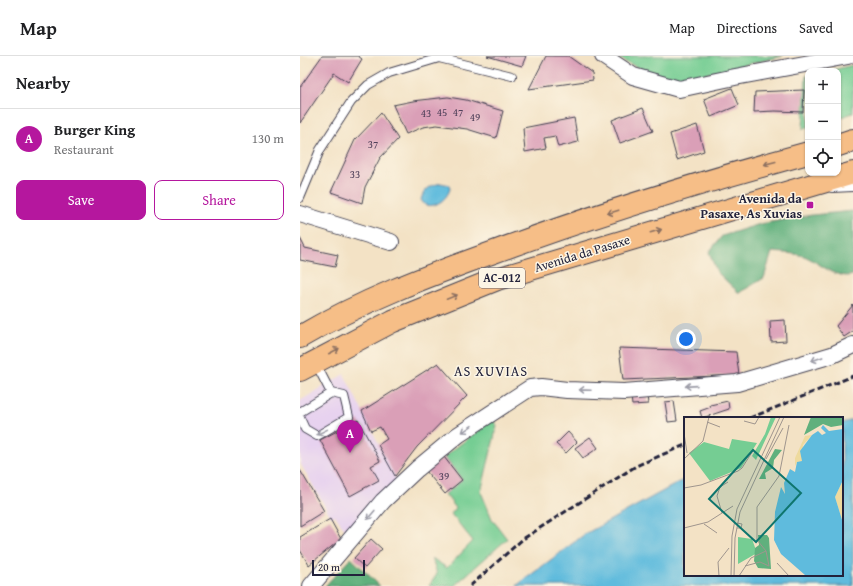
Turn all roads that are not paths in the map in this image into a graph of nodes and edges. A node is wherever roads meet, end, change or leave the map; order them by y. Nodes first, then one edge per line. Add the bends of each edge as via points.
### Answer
1 (603, 56) edge
2 (848, 56) edge
3 (512, 76) dead end
4 (853, 140) edge
5 (841, 144) edge
6 (805, 154) edge
7 (853, 173) edge
8 (853, 187) edge
9 (795, 190) junction
10 (300, 198) edge
11 (300, 214) edge
12 (534, 237) junction
13 (391, 242) dead end
14 (300, 322) edge
15 (300, 337) edge
16 (853, 345) edge
17 (307, 366) edge
18 (331, 393) junction
19 (300, 412) edge
20 (300, 418) edge
21 (311, 586) edge

1 - 2 street via 633,76 679,89
3 - 10 lane via 439,58 389,73 368,85 351,102 320,150
4 - 5 main road
6 -> 12 main road, AC-012 via 703,182
7 - 9 main road, Avenida da Pasaxe / AC-012
8 - 9 lane
17 -> 9 main road, Avenida da Pasaxe / AC-012 via 393,321 497,279
11 - 13 street
12 - 14 main road via 499,237 430,260 326,307
12 - 15 main road, AC-012 via 398,288 323,323
16 -> 21 street via 832,355 737,383 624,392 530,388 458,435 417,469 383,501
17 - 18 lane
18 - 19 lane
18 -> 20 lane via 344,396 349,418 317,436 305,429

